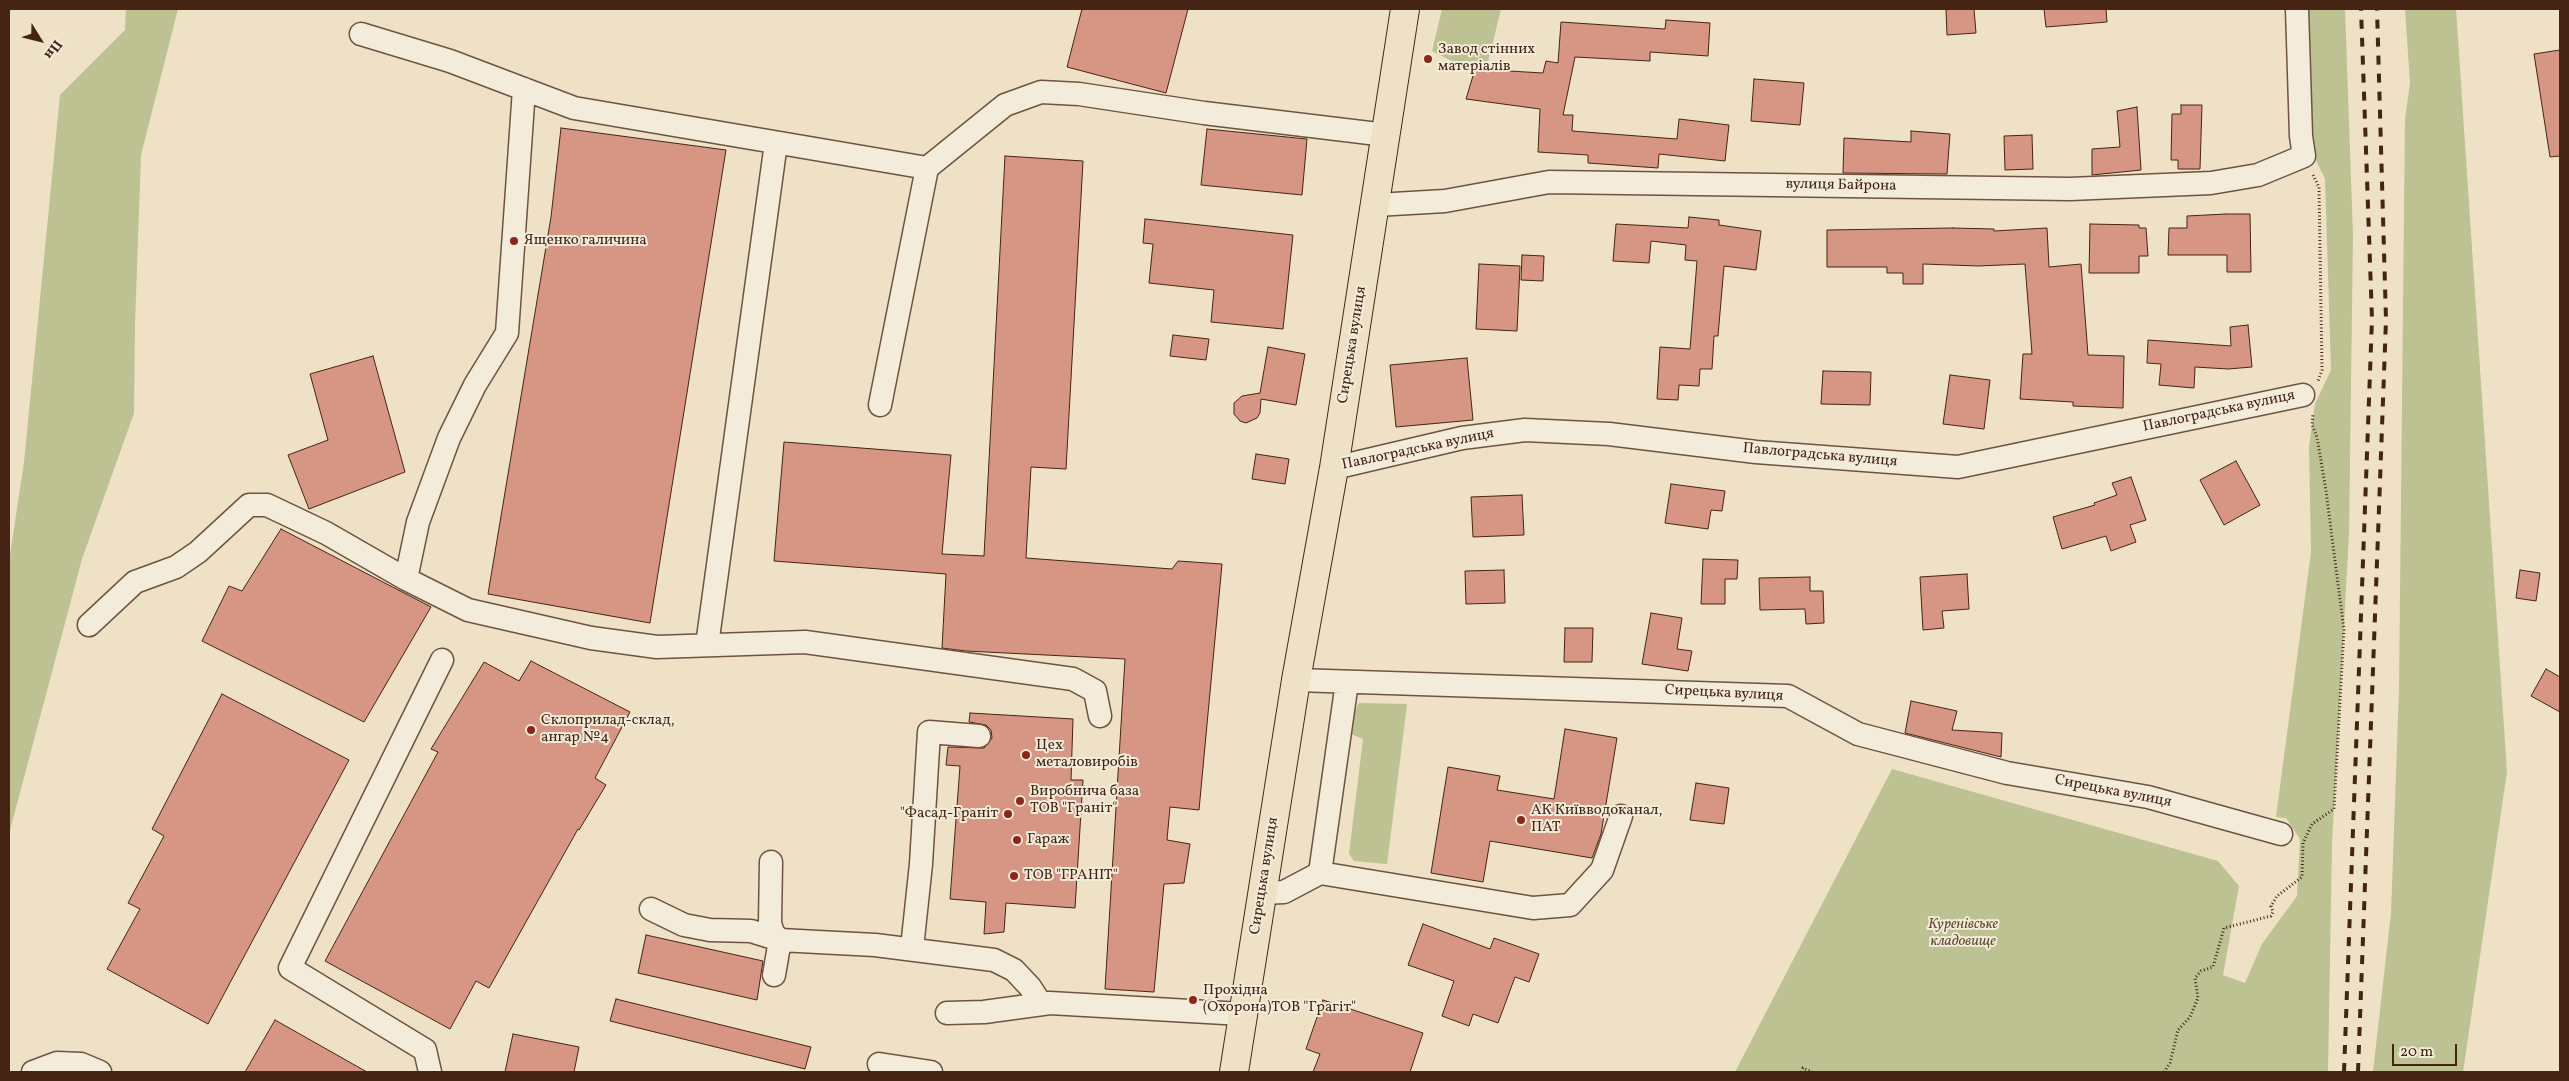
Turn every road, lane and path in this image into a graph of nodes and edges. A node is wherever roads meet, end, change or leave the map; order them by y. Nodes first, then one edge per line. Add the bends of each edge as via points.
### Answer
1 (1405, 9) edge
2 (2297, 9) edge
3 (360, 34) dead end
4 (524, 89) junction
5 (1386, 135) junction
6 (776, 143) junction
7 (2304, 156) junction
8 (927, 168) junction
9 (1376, 205) junction
10 (2310, 390) junction
11 (880, 405) dead end
12 (1334, 468) junction
13 (406, 579) junction
14 (89, 625) dead end
15 (707, 645) junction
16 (442, 660) dead end
17 (1296, 680) junction
18 (1347, 682) junction
19 (1100, 716) dead end
20 (979, 736) dead end
21 (1621, 816) dead end
22 (2281, 834) dead end
23 (771, 862) dead end
24 (1320, 873) junction
25 (1262, 892) junction
26 (651, 909) dead end
27 (780, 940) junction
28 (912, 948) junction
29 (774, 975) dead end
30 (1041, 1004) junction
31 (947, 1014) dead end
32 (1242, 1014) junction
33 (879, 1064) dead end
34 (33, 1072) edge
35 (100, 1072) edge
36 (430, 1072) edge
37 (931, 1072) edge
38 (1234, 1072) edge
39 (1801, 1072) edge
40 (1812, 1072) edge
41 (2164, 1072) edge

1 - 5 main road, Сирецька вулиця
2 - 7 street
3 - 4 street via 450,61
4 - 6 street via 574,108
4 - 13 street via 507,333 475,385 449,438 418,522
5 - 8 street via 1204,114 1079,94 1041,92 1005,104
5 - 9 main road, Сирецька вулиця
6 - 8 street
6 - 15 street
7 - 9 street, вулиця Байрона via 2258,175 2211,183 2060,189 1549,182 1445,201
7 - 10 path via 2319,187 2322,370
8 - 11 street
9 - 12 main road, Сирецька вулиця
10 - 12 street, Павлоградська вулиця via 1958,467 1756,452 1608,434 1525,430 1462,438
10 - 41 path via 2312,425 2326,491 2344,630 2334,808 2312,824 2303,843 2302,877 2276,896 2271,916 2224,928 2213,967 2201,971 2196,978 2198,998 2190,1017 2178,1030 2170,1062
12 - 17 main road, Сирецька вулиця
13 - 14 street via 326,533 267,505 249,505 198,552 176,567 135,582
13 - 15 street via 468,610 591,638 657,647
15 - 19 street via 805,642 1074,679 1095,691
16 - 36 street via 290,968 425,1050
17 - 18 street, Сирецька вулиця
17 - 25 main road, Сирецька вулиця
18 - 22 street, Сирецька вулиця via 1788,696 1858,734 2007,773 2148,796
18 - 24 street
20 - 28 street via 929,732
21 - 24 street via 1602,870 1570,905 1533,908
23 - 27 street via 770,922 773,933
24 - 25 street via 1284,892
25 - 32 main road, Сирецька вулиця
26 - 27 street via 684,925 710,930 751,931
27 - 28 street
27 - 29 street
28 - 30 street via 994,960 1014,970
30 - 31 street
30 - 32 street
32 - 38 main road, Сирецька вулиця
33 - 37 street
34 - 35 street via 57,1063 81,1064
39 - 40 path via 1803,1068

